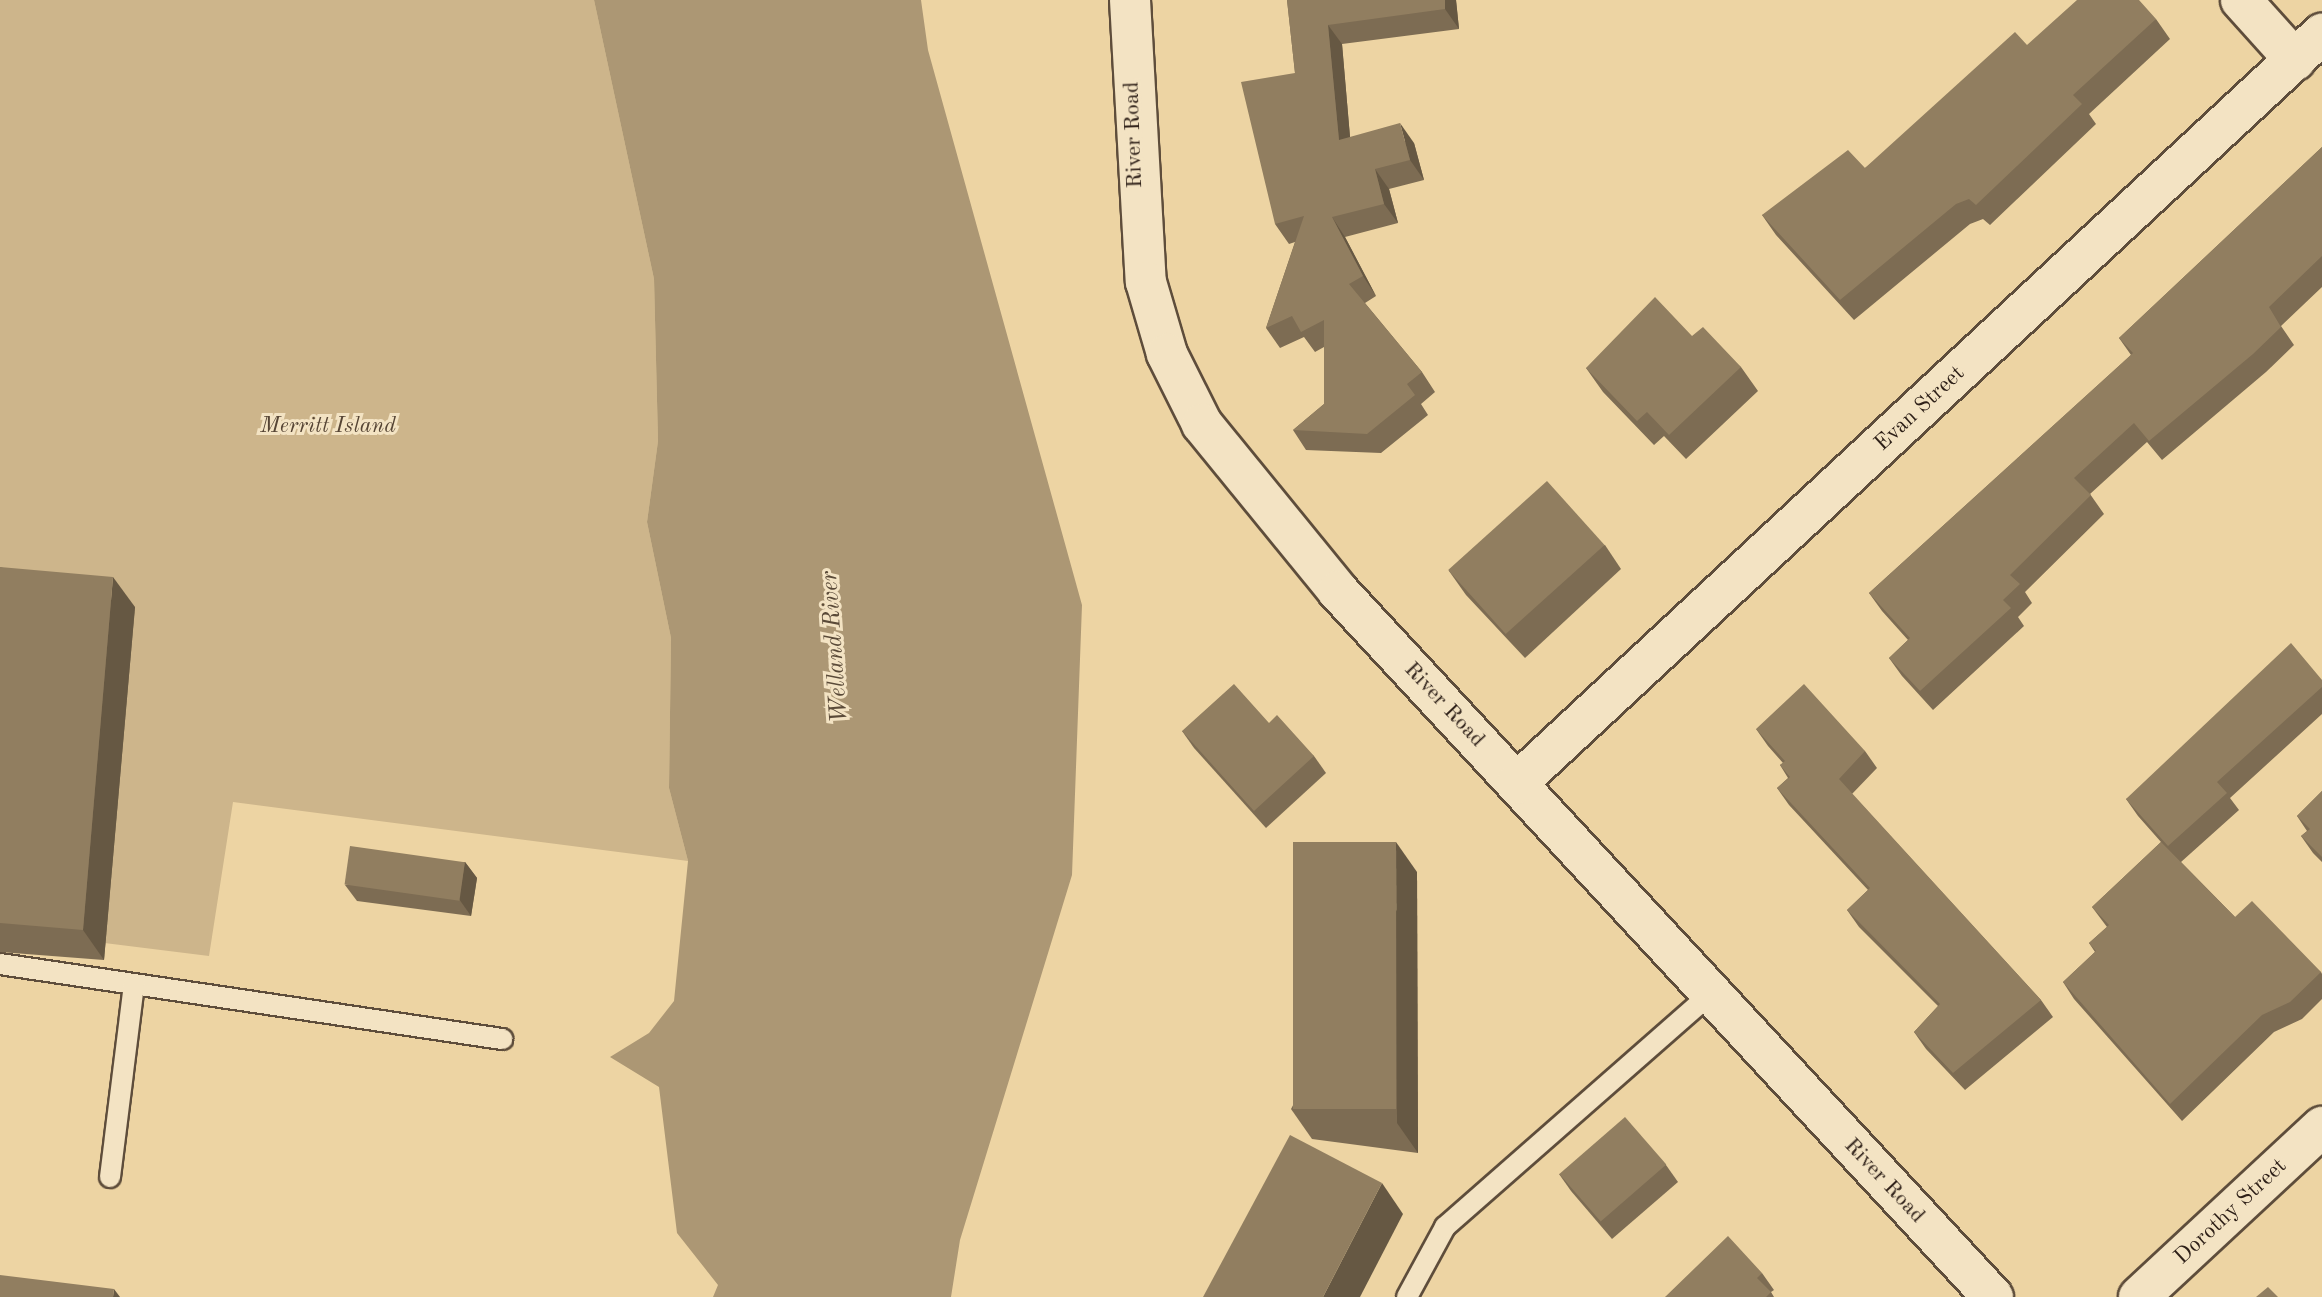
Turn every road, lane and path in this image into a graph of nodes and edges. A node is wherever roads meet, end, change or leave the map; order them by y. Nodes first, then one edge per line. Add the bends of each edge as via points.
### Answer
1 (1130, 0) edge
2 (2241, 0) edge
3 (2308, 47) edge
4 (1517, 783) junction
5 (0, 964) edge
6 (134, 984) junction
7 (1710, 994) junction
8 (502, 1039) dead end
9 (2322, 1127) edge
10 (110, 1177) dead end
11 (1407, 1297) edge
12 (1993, 1297) edge
13 (2139, 1297) edge

1 - 4 street, River Road via 1136,204 1146,282 1174,368 1202,424 1261,503
2 - 3 street
3 - 4 street, Evan Street
4 - 7 street, River Road
5 - 6 lane
6 - 8 lane
6 - 10 lane
7 - 11 lane via 1445,1227
7 - 12 street, River Road
9 - 13 street, Dorothy Street

